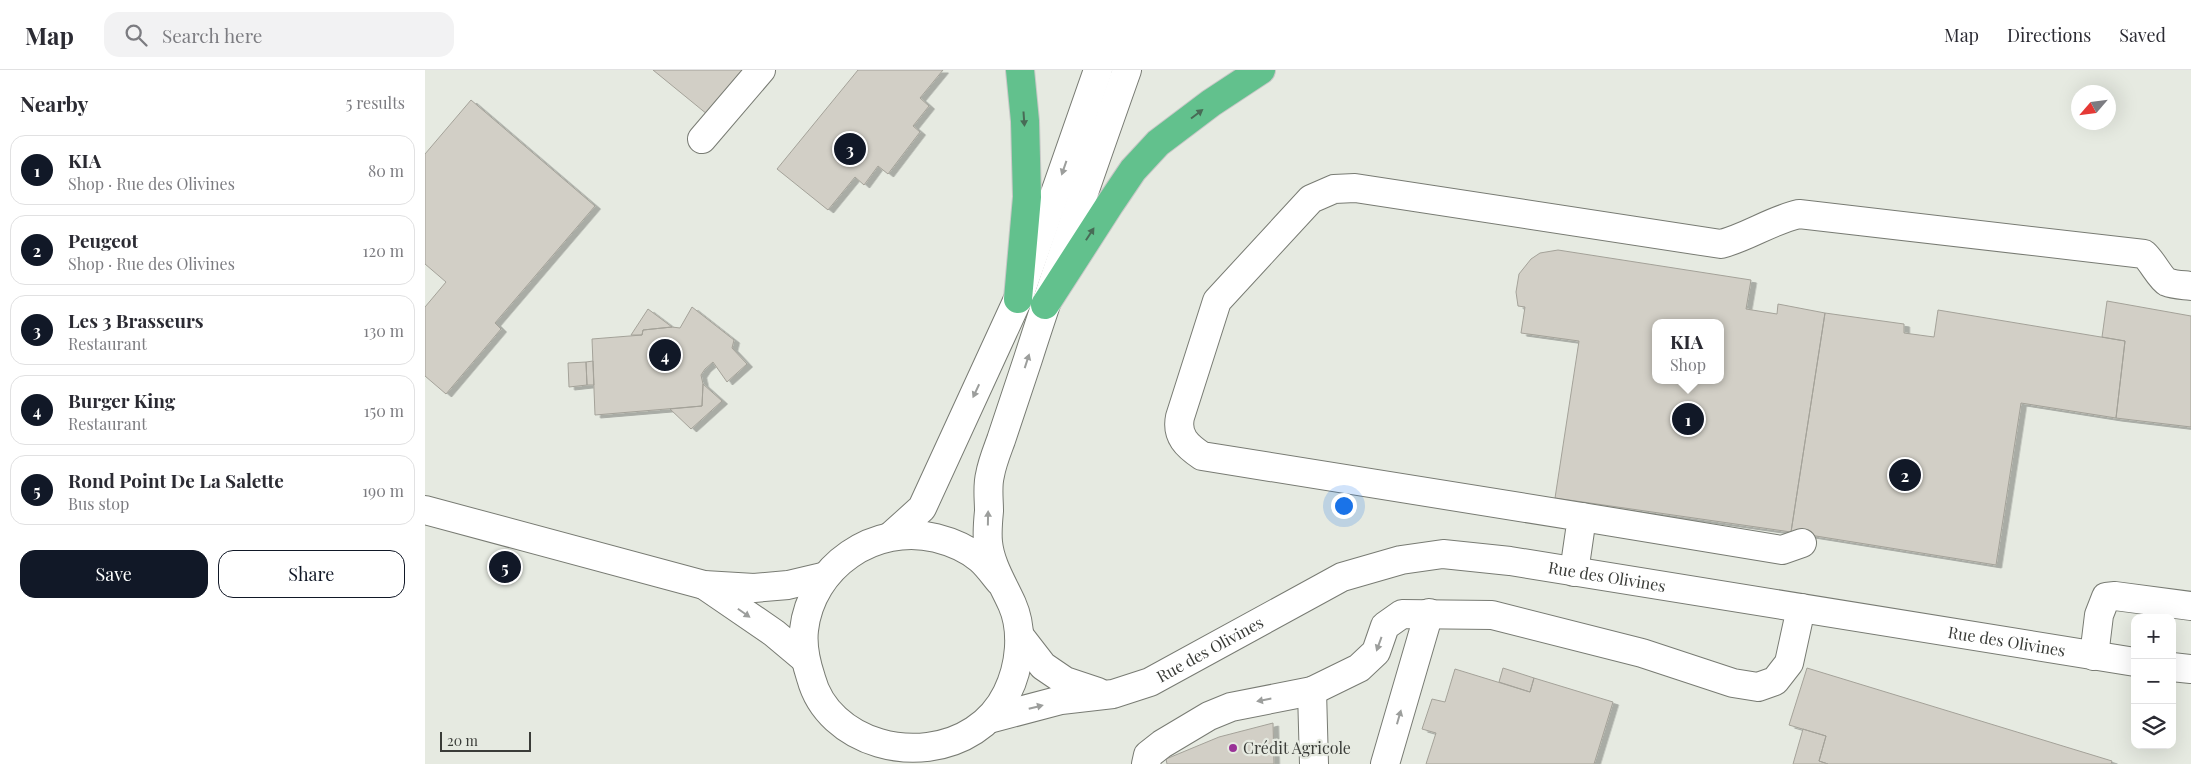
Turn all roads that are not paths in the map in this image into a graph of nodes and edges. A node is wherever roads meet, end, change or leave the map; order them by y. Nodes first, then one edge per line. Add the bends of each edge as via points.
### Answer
1 (761, 70) edge
2 (1020, 70) edge
3 (1098, 70) edge
4 (1127, 70) edge
5 (1261, 70) edge
6 (702, 139) dead end
7 (2191, 286) edge
8 (1018, 299) junction
9 (1045, 305) junction
10 (425, 510) edge
11 (1582, 517) junction
12 (891, 536) junction
13 (1802, 543) dead end
14 (1574, 572) junction
15 (826, 576) junction
16 (1001, 582) junction
17 (704, 585) junction
18 (2191, 606) edge
19 (1801, 608) junction
20 (1429, 613) junction
21 (1019, 635) junction
22 (2094, 656) junction
23 (805, 659) junction
24 (2131, 661) edge
25 (2176, 668) edge
26 (2191, 670) edge
27 (1312, 691) junction
28 (1104, 694) junction
29 (989, 719) junction
30 (1146, 764) edge
31 (1314, 764) edge
32 (1385, 764) edge

1 - 6 street
2 -> 8 highway via 1027,197
3 -> 8 street
4 - 9 street
9 -> 5 highway via 1133,170 1158,143
7 - 11 street via 2167,282 2145,254 1799,214 1783,217 1721,244 1345,188 1311,198 1217,301 1178,427 1182,439 1202,456
8 -> 12 street via 922,508
16 -> 9 street via 988,543 989,476
10 - 17 street
11 - 13 street via 1782,550
11 - 14 street
12 - 15 street via 866,544 844,558
12 - 16 street via 922,535 952,543 979,558
14 - 19 street, Rue des Olivines
14 - 28 street, Rue des Olivines via 1443,554 1401,560 1343,577 1150,682
15 - 17 street via 788,585 754,588
15 - 23 street via 811,602 804,630
16 - 21 street via 1013,607
17 -> 23 street
18 - 22 street via 2106,597 2099,615
19 - 20 street via 1789,663 1775,681 1757,687 1733,683 1642,653 1492,615
19 - 22 street, Rue des Olivines
20 -> 27 street via 1402,614 1385,626 1376,652 1359,668
32 -> 20 street
21 - 28 street, Rue des Olivines via 1043,666 1065,681
21 - 29 street via 1017,665 1007,694
22 - 24 street, Rue des Olivines
23 - 29 street via 815,692 835,719 863,739 895,750 929,750 961,739
25 - 26 street
27 -> 30 street via 1231,707 1209,716 1162,744 1148,755
27 - 31 street
29 -> 28 street, Rue des Olivines via 1061,700

